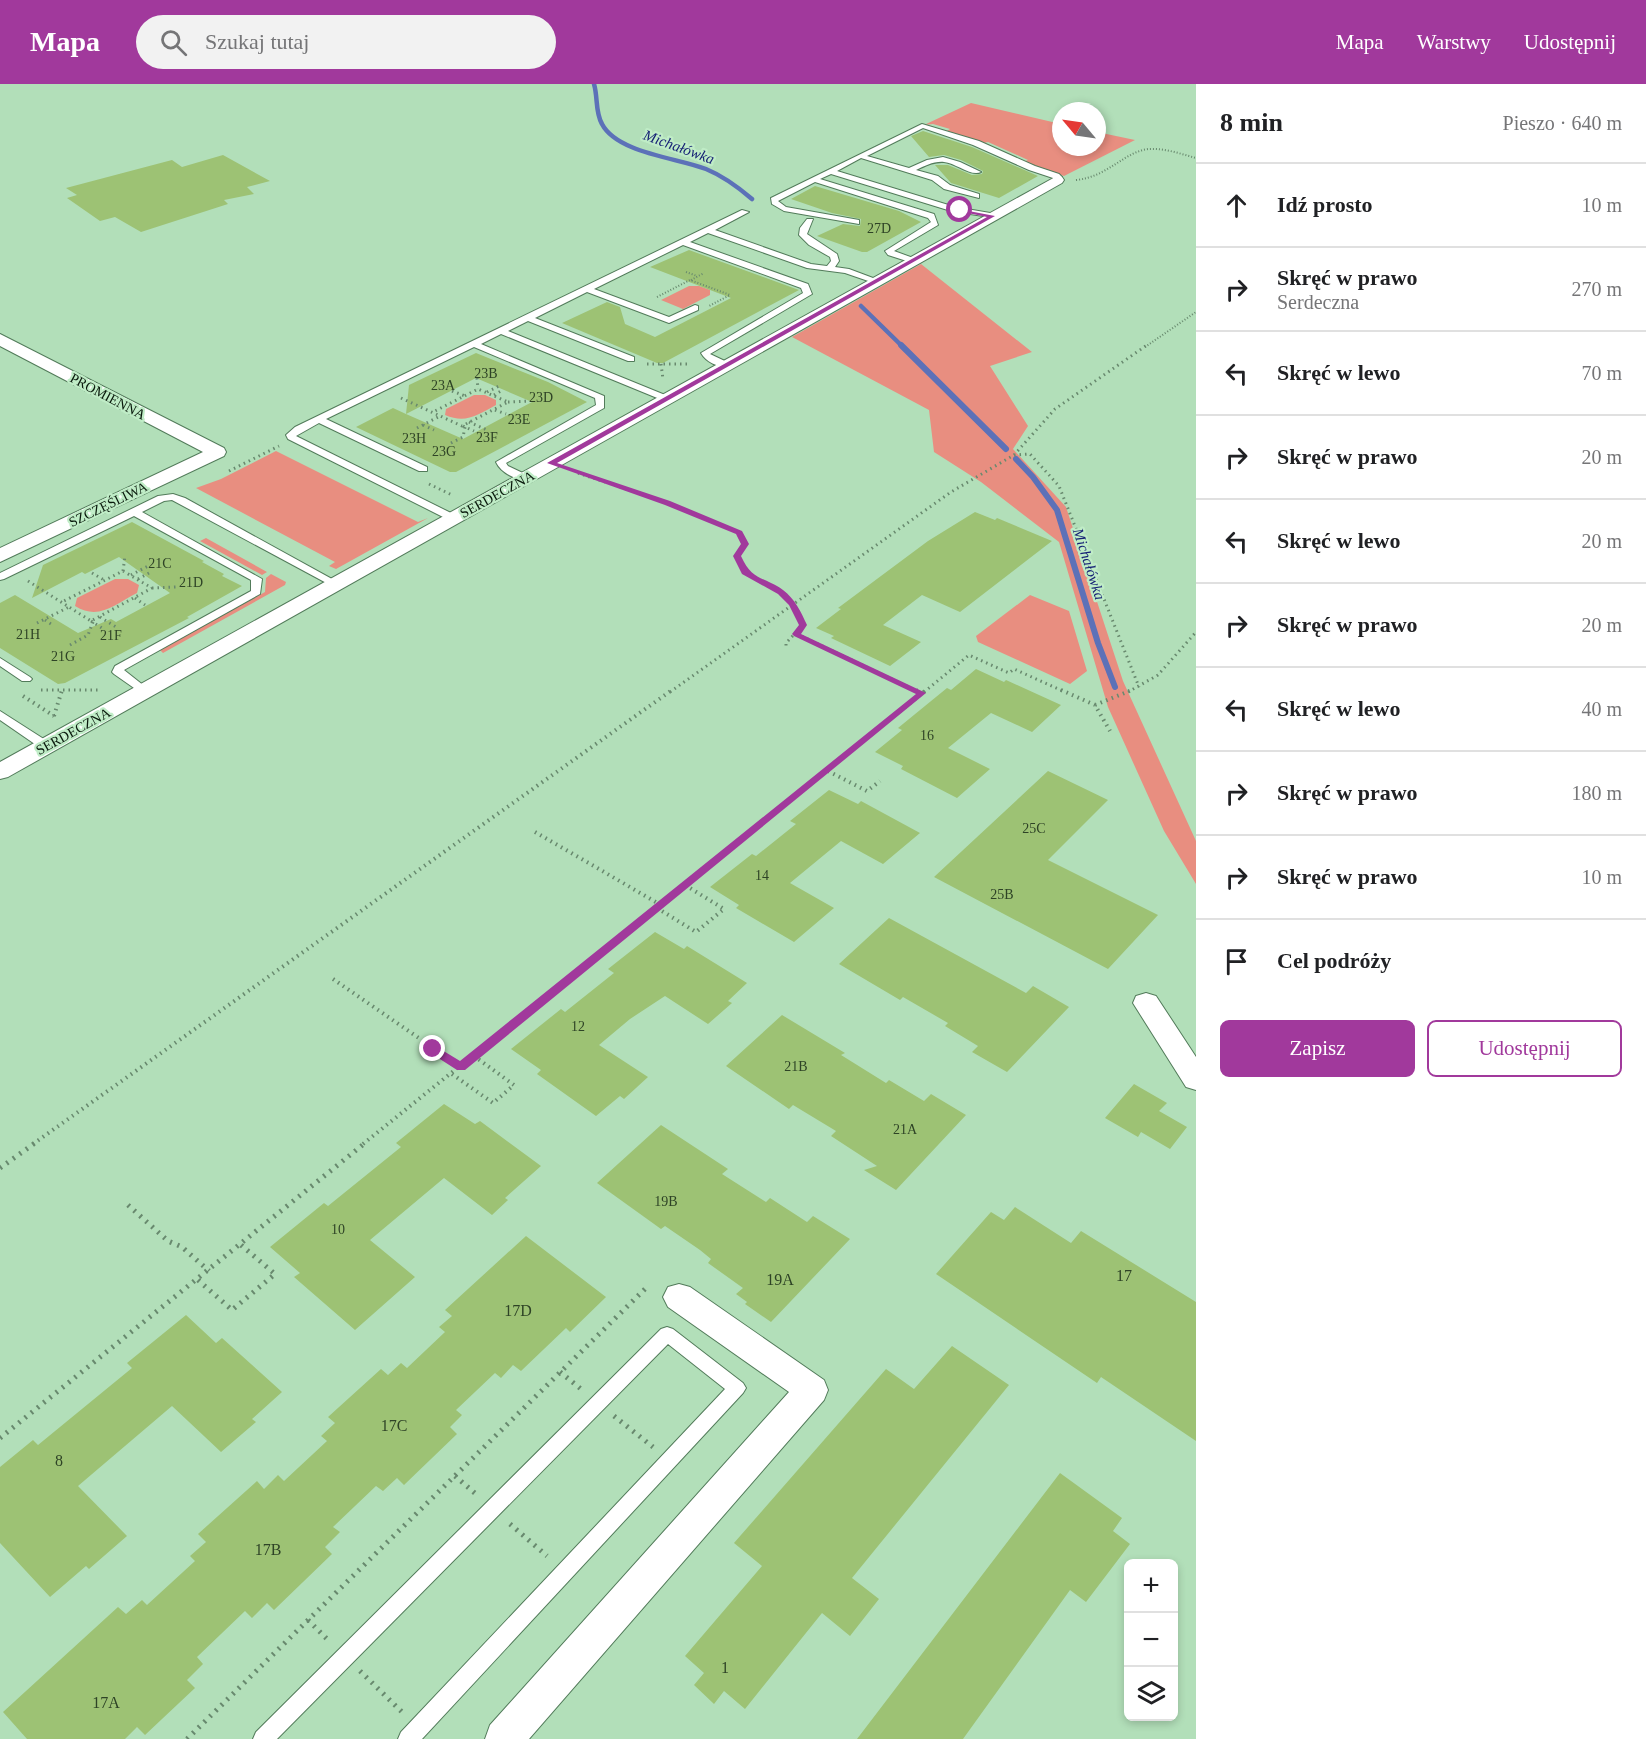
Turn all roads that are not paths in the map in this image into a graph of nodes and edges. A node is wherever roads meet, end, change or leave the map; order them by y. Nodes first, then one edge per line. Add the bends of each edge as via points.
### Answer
1 (861, 156) junction
2 (910, 170) junction
3 (830, 171) junction
4 (977, 172) dead end
5 (813, 179) junction
6 (1057, 180) joint
7 (976, 196) dead end
8 (745, 212) dead end
9 (993, 216) junction
10 (810, 221) dead end
11 (856, 222) dead end
12 (708, 230) junction
13 (682, 242) junction
14 (912, 261) junction
15 (829, 269) junction
16 (877, 281) junction
17 (587, 289) junction
18 (695, 308) dead end
19 (527, 318) junction
20 (501, 331) junction
21 (0, 339) edge
22 (474, 344) junction
23 (631, 359) dead end
24 (726, 365) junction
25 (665, 389) junction
26 (319, 419) junction
27 (217, 452) joint
28 (423, 469) dead end
29 (525, 478) junction
30 (135, 512) junction
31 (453, 518) junction
32 (6, 564) edge
33 (0, 578) edge
34 (336, 584) junction
35 (0, 661) edge
36 (26, 679) dead end
37 (144, 691) junction
38 (0, 715) edge
39 (46, 746) junction
40 (0, 772) edge
41 (1146, 1003) dead end
42 (1196, 1079) edge
43 (663, 1292) road end
44 (413, 1733) edge
45 (507, 1738) edge
46 (263, 1739) edge

1 - 2 lane
1 - 3 lane
1 - 6 lane via 922,126 981,145 1056,176
2 - 4 lane via 941,158
2 - 7 lane
3 - 5 lane
3 - 9 lane via 957,210
5 - 11 lane via 777,197 774,203 784,209
5 - 14 lane via 931,216 935,223 889,251
6 - 9 street, SERDECZNA
8 - 12 lane
9 - 14 street, SERDECZNA
10 - 15 lane via 803,235 834,256
12 - 13 lane
12 - 15 lane via 813,267
13 - 17 lane
13 - 24 lane via 805,286 808,294 705,353
14 - 16 street, SERDECZNA
15 - 16 lane
16 - 24 street, SERDECZNA
17 - 18 lane via 669,320
17 - 19 lane
19 - 20 lane
19 - 23 lane
20 - 22 lane
20 - 25 lane
21 - 27 street, PROMIENNA
22 - 26 lane
22 - 29 lane via 599,396 601,406 501,462 502,467
24 - 25 street, SERDECZNA
25 - 29 street, SERDECZNA
26 - 28 lane
26 - 31 lane via 293,432 292,438
27 - 32 street, SZCZĘŚLIWA
29 - 31 street, SERDECZNA
30 - 32 lane
30 - 34 lane via 165,497 176,498
30 - 37 lane via 257,579 256,592 119,668 121,676
31 - 34 street, SERDECZNA
32 - 33 lane
34 - 37 street, SERDECZNA
35 - 36 lane
37 - 39 street, SERDECZNA
38 - 39 lane
39 - 40 street, SERDECZNA
41 - 42 street
43 - 45 street via 812,1390
44 - 46 lane via 737,1388 667,1334

